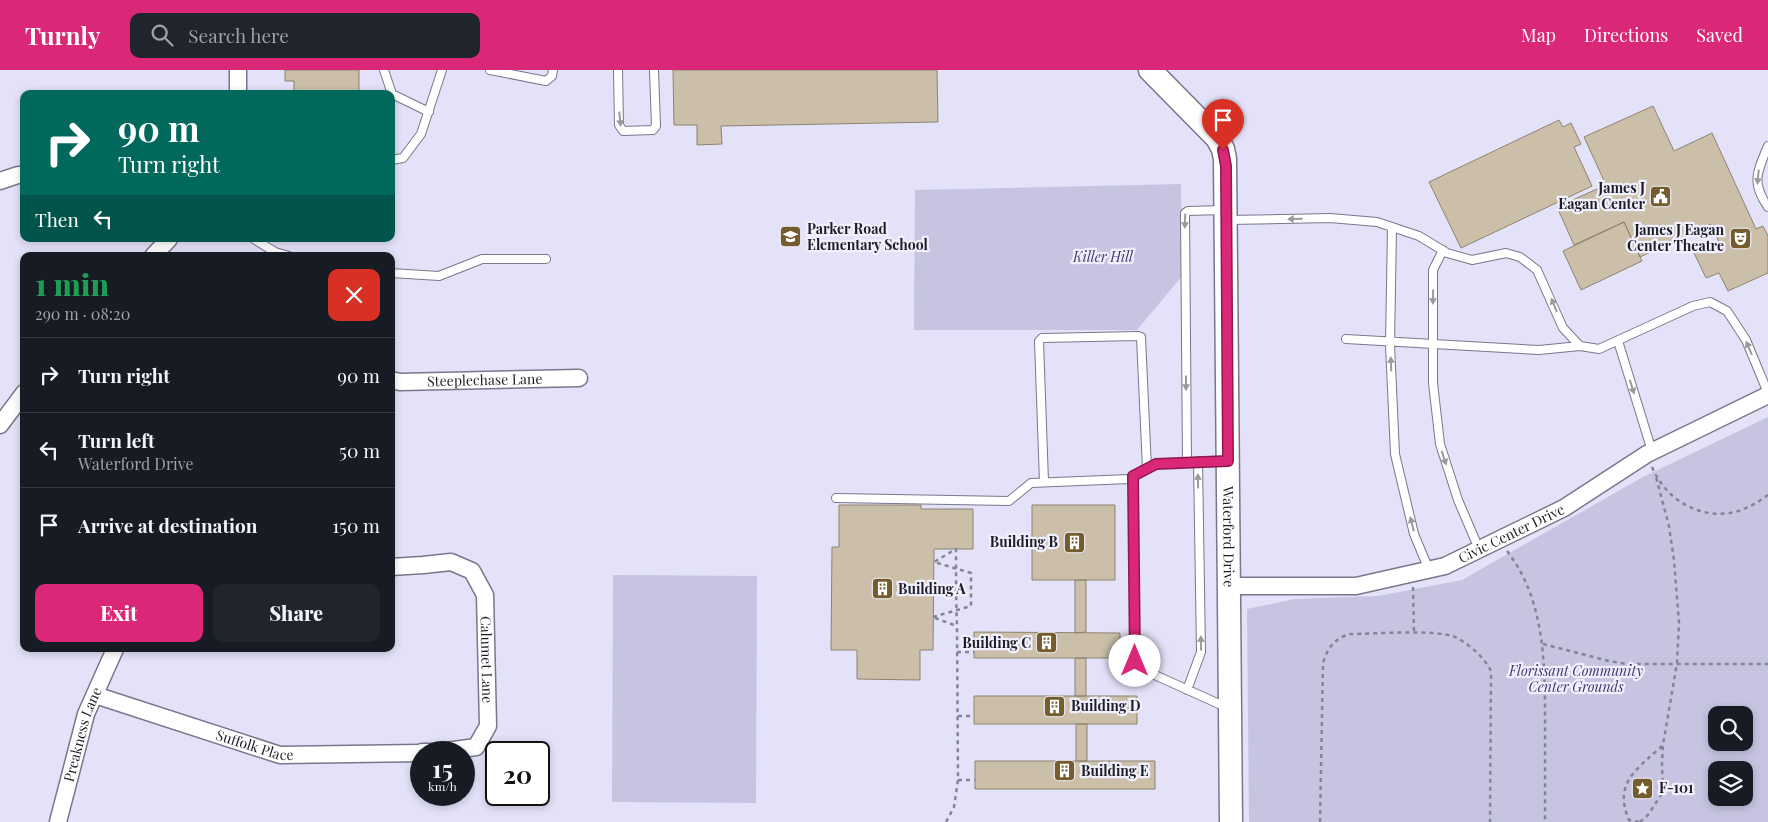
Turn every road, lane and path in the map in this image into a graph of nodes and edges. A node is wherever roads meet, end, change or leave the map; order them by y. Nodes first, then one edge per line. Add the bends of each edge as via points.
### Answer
1 (238, 70) edge
2 (384, 70) edge
3 (442, 70) edge
4 (490, 70) edge
5 (552, 70) edge
6 (618, 70) edge
7 (654, 70) edge
8 (1150, 70) edge
9 (238, 90) edge
10 (391, 90) edge
11 (395, 95) edge
12 (429, 112) junction
13 (1768, 146) edge
14 (395, 159) edge
15 (20, 175) edge
16 (0, 181) edge
17 (1768, 207) edge
18 (1225, 215) junction
19 (1392, 227) junction
20 (166, 242) edge
21 (259, 242) edge
22 (1442, 250) junction
23 (157, 252) edge
24 (275, 252) edge
25 (546, 259) dead end
26 (395, 273) edge
27 (1346, 339) dead end
28 (1618, 340) junction
29 (1390, 342) junction
30 (1432, 345) junction
31 (1580, 346) junction
32 (579, 378) dead end
33 (395, 381) edge
34 (1768, 394) edge
35 (20, 398) edge
36 (0, 425) edge
37 (1649, 453) junction
38 (1198, 461) junction
39 (1228, 461) junction
40 (1187, 462) junction
41 (1147, 469) junction
42 (1133, 476) junction
43 (1656, 477) junction
44 (1044, 482) junction
45 (1768, 495) edge
46 (836, 498) dead end
47 (1499, 540) junction
48 (1479, 549) junction
49 (395, 567) edge
50 (956, 568) junction
51 (1429, 570) junction
52 (1412, 573) junction
53 (1229, 586) junction
54 (956, 611) junction
55 (956, 626) junction
56 (1414, 634) junction
57 (1543, 644) junction
58 (114, 652) edge
59 (957, 652) junction
60 (974, 652) dead end
61 (1677, 663) junction
62 (1768, 664) edge
63 (1187, 690) junction
64 (95, 695) junction
65 (1230, 710) junction
66 (957, 716) junction
67 (974, 716) dead end
68 (1663, 745) junction
69 (476, 747) edge
70 (410, 752) edge
71 (958, 780) junction
72 (975, 780) dead end
73 (58, 822) edge
74 (946, 822) edge
75 (1231, 822) edge
76 (1320, 822) edge
77 (1490, 822) edge
78 (1544, 822) edge
79 (1640, 822) edge

1 - 9 street
2 - 10 lane
3 - 12 lane
4 - 5 lane via 546,81 552,76
6 -> 7 lane via 619,125 623,131 653,130 656,126
8 - 18 street, Waterford Drive via 1217,138 1225,159
11 - 12 lane
12 - 14 lane via 421,134 403,158
13 -> 17 lane via 1759,168 1757,186
15 - 16 street
19 -> 18 lane via 1344,219
18 - 39 street, Waterford Drive
18 -> 40 lane via 1185,213
19 - 22 lane via 1419,236
19 - 29 lane
20 - 23 street
21 - 24 lane
22 -> 30 lane via 1433,270
31 -> 22 lane via 1563,328 1537,270 1520,257 1506,253 1472,260
25 - 26 lane via 482,259 439,276
27 - 29 lane
28 - 31 lane via 1599,349
34 -> 28 lane via 1746,340 1727,310 1710,302 1693,306
28 -> 37 lane
29 - 30 lane
51 -> 29 lane via 1414,534 1395,454
30 - 31 lane via 1539,350
30 -> 48 lane via 1440,444 1458,500
32 - 33 street, Steeplechase Lane
34 - 37 street, Civic Center Drive
35 - 36 street
37 - 43 path
37 - 47 street, Civic Center Drive via 1564,508
38 - 39 lane
38 - 40 lane
63 -> 38 lane via 1201,652
39 - 53 street, Waterford Drive
40 - 41 lane via 1156,464
41 - 42 lane
41 - 44 lane via 1141,337 1042,338 1039,341
42 - 44 lane via 1129,479
42 - 63 lane via 1135,661 1146,671
43 - 45 path via 1668,492 1689,508 1711,513 1730,513 1755,504
43 - 61 path via 1670,526 1674,560 1679,623
44 - 46 lane via 1031,483 1008,501
47 - 48 street, Civic Center Drive
47 - 57 path via 1526,584 1537,613
48 - 51 street, Civic Center Drive
49 - 69 street, Calumet Lane via 451,562 472,571 485,595 488,726
50 - 50 path via 949,566 934,562 956,549
50 - 54 path
50 - 54 path via 971,572 971,606
51 - 52 street, Civic Center Drive
52 - 53 street, Civic Center Drive via 1356,586
52 - 56 path
53 - 65 street, Waterford Drive
54 - 55 path
54 - 55 path via 934,618
55 - 59 path
56 - 76 path via 1342,636 1326,654 1323,663
56 - 77 path via 1455,637 1482,657 1491,671
57 - 61 path via 1627,664
57 - 78 path
58 - 64 street, Preakness Lane
59 - 60 path
59 - 66 path
61 - 62 path
61 - 68 path
63 - 65 lane
64 - 70 street, Suffolk Place via 280,755
64 - 73 street, Preakness Lane via 86,714
65 - 75 street, Waterford Drive
66 - 67 path
66 - 71 path
68 - 79 path via 1663,792
68 - 79 path via 1625,784 1624,809 1629,820
71 - 72 path
71 - 74 path via 954,807

